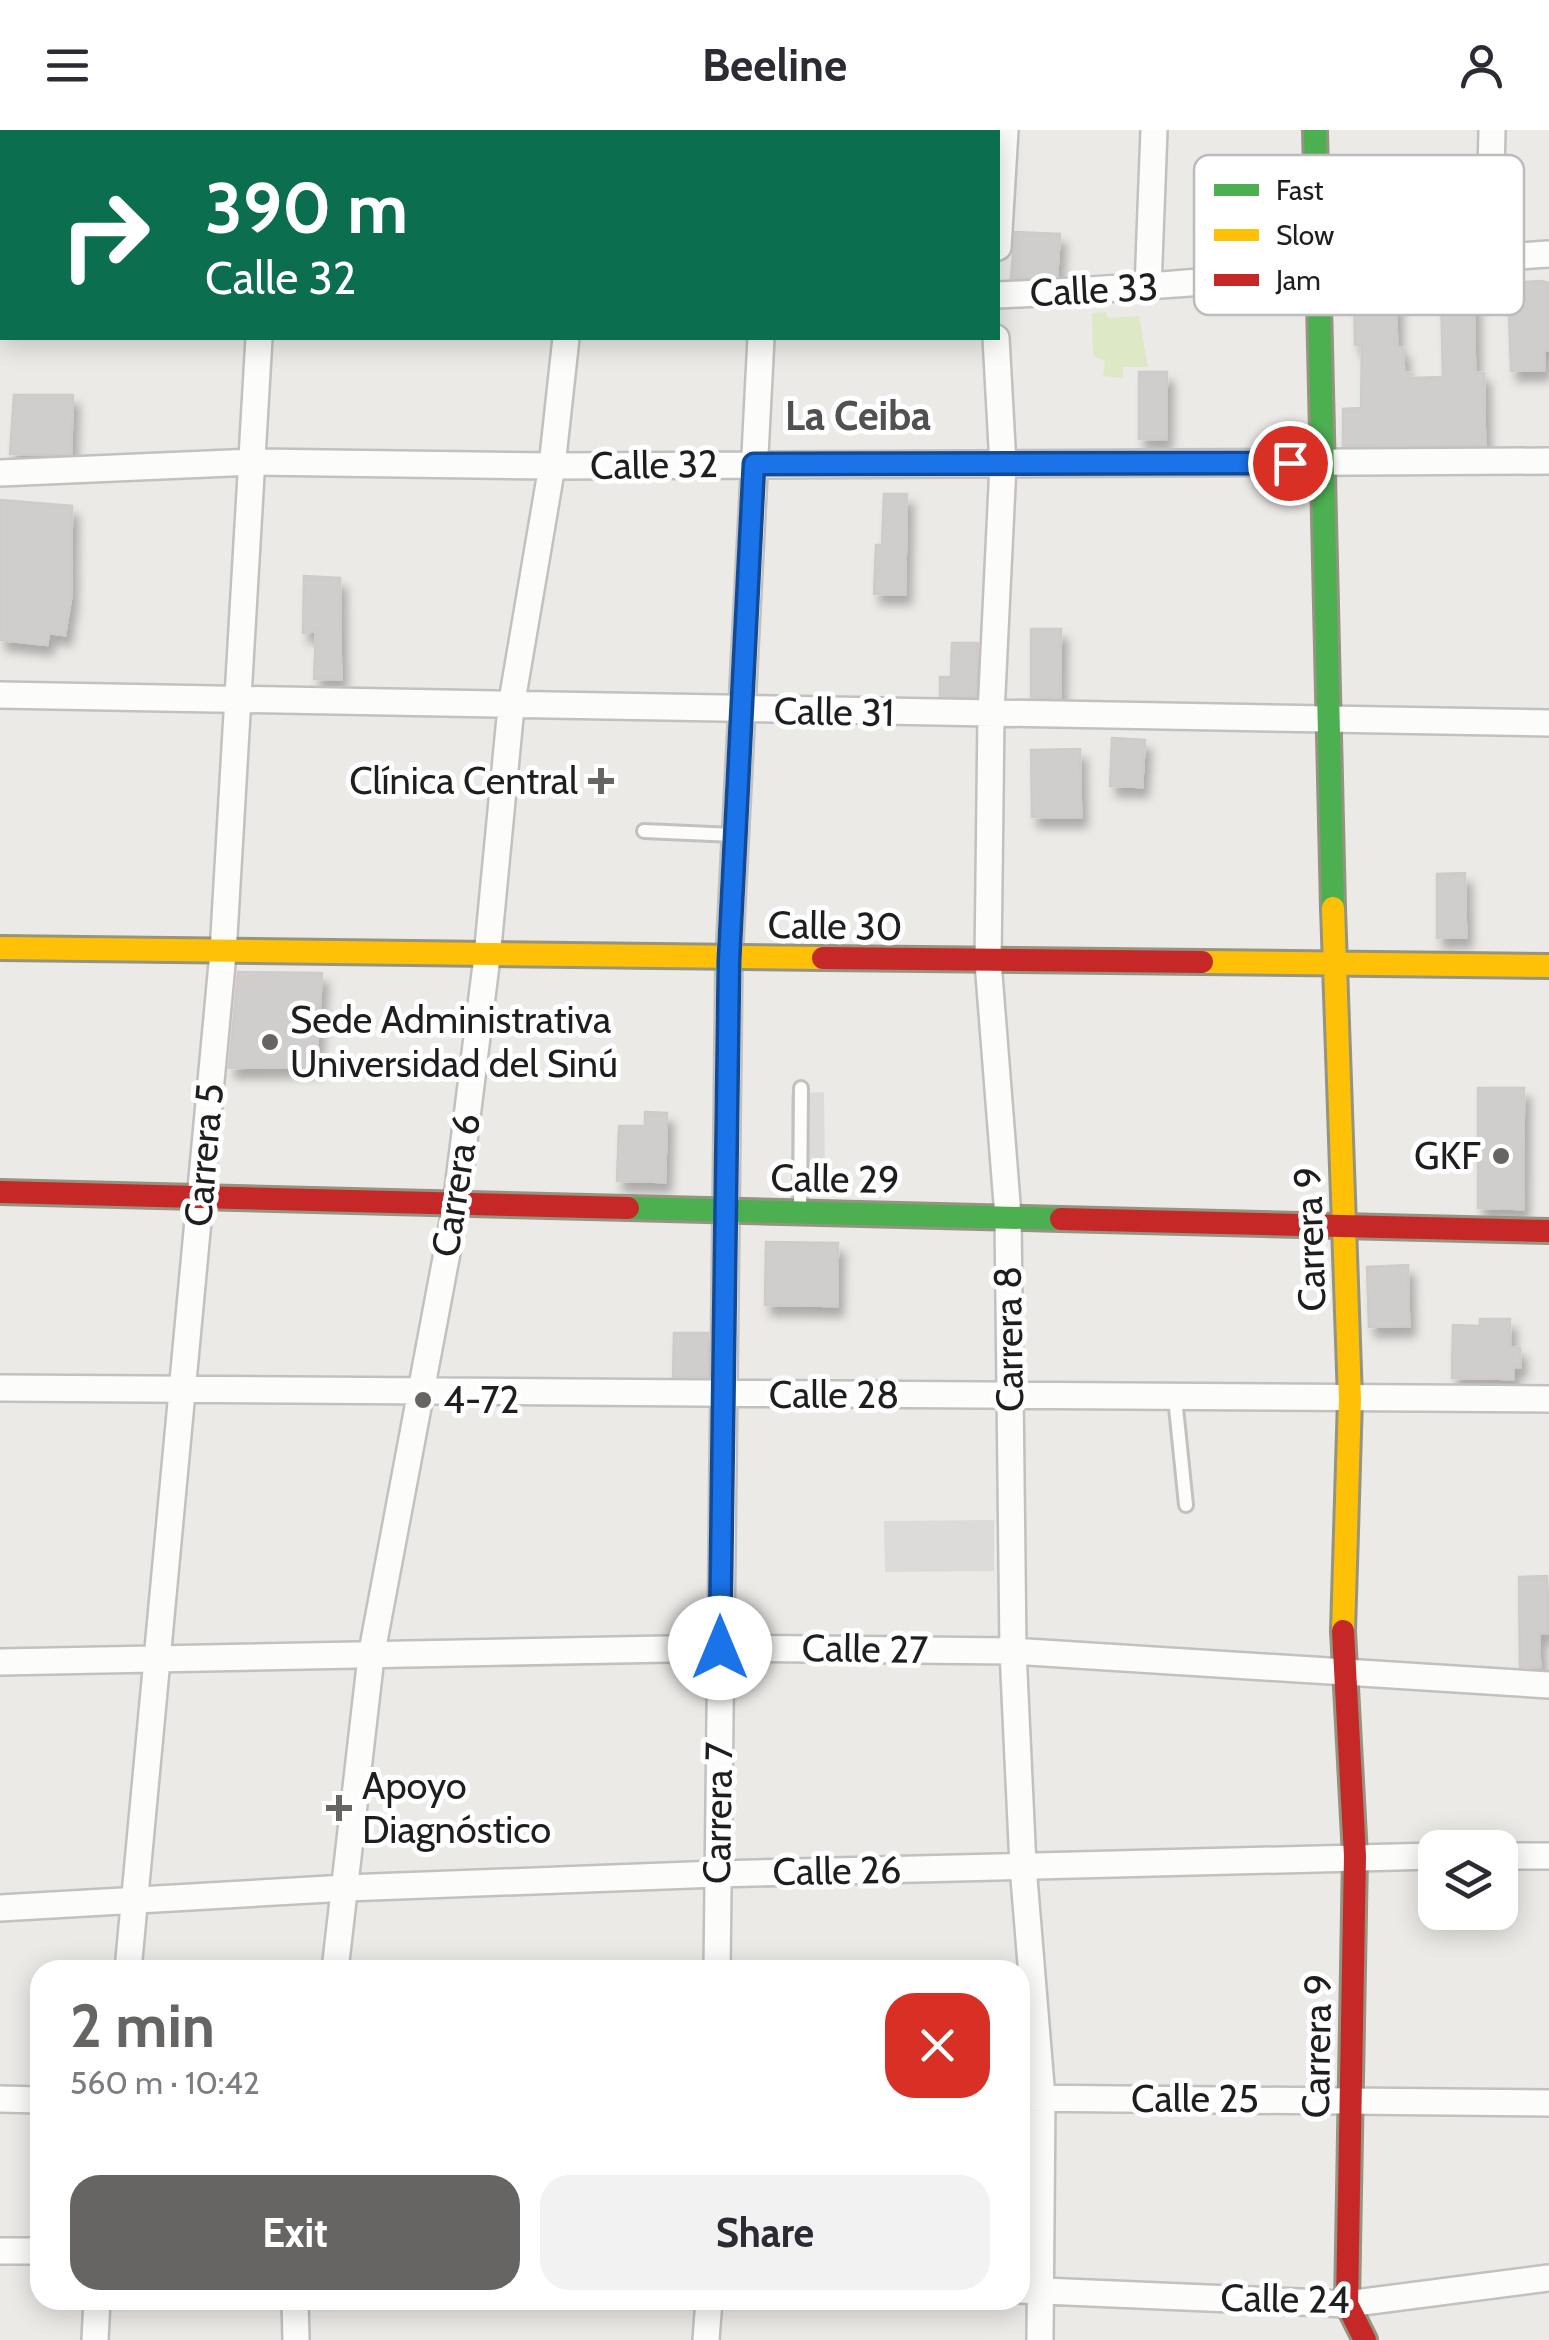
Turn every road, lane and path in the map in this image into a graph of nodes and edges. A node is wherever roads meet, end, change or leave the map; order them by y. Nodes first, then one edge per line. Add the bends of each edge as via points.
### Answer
1 (1005, 130) edge
2 (1154, 130) edge
3 (1315, 130) edge
4 (1492, 130) edge
5 (1315, 155) edge
6 (1491, 155) edge
7 (1000, 214) edge
8 (1549, 254) edge
9 (1524, 256) edge
10 (1194, 283) edge
11 (1148, 288) junction
12 (1000, 295) edge
13 (1318, 315) edge
14 (260, 340) edge
15 (566, 340) edge
16 (762, 340) edge
17 (996, 340) edge
18 (1549, 461) edge
19 (253, 462) junction
20 (1326, 462) junction
21 (754, 464) junction
22 (1003, 465) junction
23 (552, 466) junction
24 (0, 472) edge
25 (0, 695) edge
26 (238, 701) junction
27 (511, 707) junction
28 (740, 710) junction
29 (991, 714) junction
30 (1330, 720) junction
31 (1549, 723) edge
32 (644, 831) dead end
33 (734, 835) junction
34 (0, 948) edge
35 (224, 953) junction
36 (488, 957) junction
37 (729, 960) junction
38 (988, 962) junction
39 (1334, 964) junction
40 (1549, 966) edge
41 (801, 1088) dead end
42 (0, 1192) edge
43 (199, 1200) junction
44 (456, 1204) junction
45 (726, 1214) junction
46 (800, 1214) junction
47 (1008, 1216) junction
48 (1346, 1228) junction
49 (1549, 1231) edge
50 (0, 1388) edge
51 (182, 1388) junction
52 (421, 1388) junction
53 (720, 1395) junction
54 (1010, 1395) junction
55 (1175, 1398) junction
56 (1350, 1399) junction
57 (1549, 1399) edge
58 (1186, 1505) dead end
59 (720, 1648) junction
60 (1013, 1651) junction
61 (371, 1657) junction
62 (160, 1659) junction
63 (0, 1662) edge
64 (1342, 1672) junction
65 (1549, 1685) edge
66 (1355, 1856) junction
67 (1418, 1856) edge
68 (1518, 1856) edge
69 (1549, 1856) edge
70 (1024, 1866) junction
71 (717, 1874) junction
72 (346, 1888) junction
73 (133, 1898) junction
74 (0, 1908) edge
75 (129, 1960) edge
76 (337, 1960) edge
77 (717, 1960) edge
78 (1027, 1960) edge
79 (1030, 2065) edge
80 (1031, 2098) edge
81 (0, 2100) edge
82 (30, 2100) edge
83 (1352, 2100) junction
84 (1549, 2102) edge
85 (1030, 2194) edge
86 (0, 2251) edge
87 (30, 2251) edge
88 (1549, 2278) edge
89 (1030, 2290) edge
90 (1030, 2295) edge
91 (1347, 2304) junction
92 (96, 2310) edge
93 (295, 2310) edge
94 (708, 2310) edge
95 (95, 2340) edge
96 (296, 2340) edge
97 (706, 2340) edge
98 (1040, 2340) edge
99 (1365, 2340) edge

1 - 7 street
2 - 11 street
3 - 5 street, Carrera 9
4 - 6 street
8 - 9 street, Calle 33
10 - 11 street, Calle 33
11 - 12 street, Calle 33
13 - 20 street, Carrera 9
14 - 19 street, Carrera 5
15 - 23 street, Carrera 6
16 - 21 street, Carrera 7
17 - 22 street, Carrera 8
18 - 20 street, Calle 32
19 - 23 street, Calle 32
19 - 24 street, Calle 32
19 - 26 street, Carrera 5
20 - 22 street, Calle 32
20 - 30 street, Carrera 9
21 - 22 street, Calle 32
21 - 23 street, Calle 32
21 - 28 street, Carrera 7
22 - 29 street, Carrera 8
23 - 27 street, Carrera 6
25 - 26 street, Calle 31
26 - 27 street, Calle 31
26 - 35 street, Carrera 5
27 - 28 street, Calle 31
27 - 36 street, Carrera 6
28 - 29 street, Calle 31
28 - 33 street, Carrera 7
29 - 30 street, Calle 31
29 - 38 street, Carrera 8
30 - 31 street, Calle 31
30 - 39 street, Carrera 9
32 - 33 lane
33 - 37 street, Carrera 7
34 - 35 street, Calle 30
35 - 36 street, Calle 30
35 - 43 street, Carrera 5
36 - 37 street, Calle 30
36 - 44 street, Carrera 6
37 - 38 street, Calle 30
37 - 45 street, Carrera 7
38 - 39 street, Calle 30
38 - 47 street, Carrera 8
39 - 40 street, Calle 30
39 - 48 street, Carrera 9
41 - 46 lane
42 - 43 street, Calle 29
43 - 44 street, Calle 29
43 - 51 street, Carrera 5
44 - 45 street, Calle 29
44 - 52 street, Carrera 6
45 - 46 street, Calle 29
45 - 53 street, Carrera 7
46 - 47 street, Calle 29
47 - 48 street, Calle 29
47 - 54 street, Carrera 8
48 - 49 street, Calle 29
48 - 56 street, Carrera 9
50 - 51 street, Calle 28
51 - 52 street, Calle 28
51 - 62 street, Carrera 5
52 - 53 street, Calle 28
52 - 61 street, Carrera 6
53 - 54 street, Calle 28
53 - 59 street, Carrera 7
54 - 55 street, Calle 28
54 - 60 street, Carrera 8
55 - 56 street, Calle 28
55 - 58 lane
56 - 57 street, Calle 28
56 - 64 street, Carrera 9
59 - 60 street, Calle 27
59 - 61 street, Calle 27
59 - 71 street, Carrera 7
60 - 64 street, Calle 27
60 - 70 street, Carrera 8
61 - 62 street, Calle 27
61 - 72 street, Carrera 6
62 - 63 street, Calle 27
62 - 73 street, Carrera 5
64 - 65 street, Calle 27
64 - 66 street, Carrera 9
66 - 67 street, Calle 26
66 - 70 street, Calle 26
66 - 83 street, Carrera 9
68 - 69 street
70 - 71 street, Calle 26
70 - 78 street, Carrera 8
71 - 72 street, Calle 26
71 - 77 street, Carrera 7
72 - 73 street, Calle 26
72 - 76 street, Carrera 6
73 - 74 street, Calle 26
73 - 75 street, Carrera 5
79 - 80 street, Carrera 8
80 - 83 street, Calle 25
80 - 85 street, Carrera 8
81 - 82 street
83 - 84 street, Calle 25
83 - 91 street, Carrera 9
86 - 87 street
88 - 91 street, Calle 24
89 - 91 street, Calle 24
90 - 98 street, Carrera 8
91 - 99 street, Carrera 9
92 - 95 street
93 - 96 street
94 - 97 street

